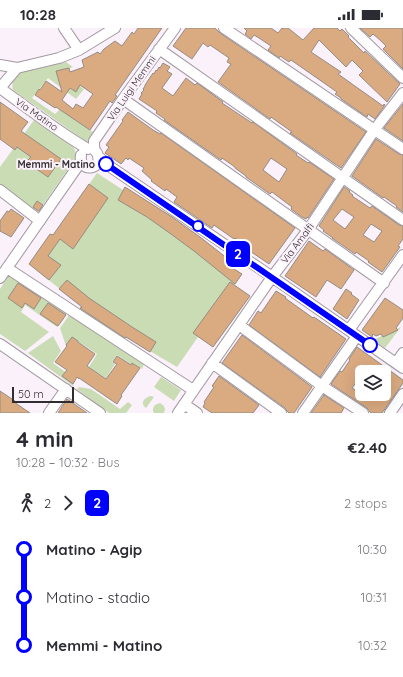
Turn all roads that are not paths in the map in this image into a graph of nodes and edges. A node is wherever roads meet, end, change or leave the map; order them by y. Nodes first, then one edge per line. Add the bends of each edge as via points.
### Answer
1 (64, 28) edge
2 (115, 28) edge
3 (175, 28) edge
4 (224, 28) edge
5 (351, 28) edge
6 (159, 49) junction
7 (79, 50) junction
8 (0, 65) edge
9 (17, 68) junction
10 (403, 78) edge
11 (0, 88) edge
12 (403, 93) edge
13 (123, 99) junction
14 (375, 130) junction
15 (403, 149) edge
16 (89, 154) junction
17 (91, 167) junction
18 (112, 168) junction
19 (69, 178) junction
20 (342, 178) junction
21 (0, 190) edge
22 (403, 220) edge
23 (40, 221) junction
24 (308, 230) junction
25 (403, 255) edge
26 (7, 268) junction
27 (272, 277) junction
28 (0, 278) edge
29 (384, 283) junction
30 (239, 325) junction
31 (353, 333) junction
32 (0, 344) edge
33 (403, 353) edge
34 (212, 362) junction
35 (399, 365) edge
36 (322, 386) junction
37 (66, 390) junction
38 (193, 390) junction
39 (403, 394) edge
40 (184, 404) junction
41 (49, 413) edge
42 (100, 413) edge
43 (178, 413) edge
44 (197, 413) edge
45 (281, 413) edge
46 (303, 413) edge
47 (363, 413) edge
48 (390, 413) edge

1 - 7 street
2 - 7 street
3 - 6 street, Via Luigi Memmi
4 - 14 street
5 - 10 street
6 - 13 street, Via Luigi Memmi
6 - 20 street
7 - 9 street via 59,58
8 - 9 street
9 - 11 street
11 - 16 street, Via Matino
12 - 14 street, Via Amalfi
13 - 16 street, Via Luigi Memmi via 94,141
13 - 24 street
14 - 15 street
14 - 20 street, Via Amalfi
16 - 17 street via 83,165
16 - 17 street via 98,163
16 - 18 street, Via Matino
16 - 19 street, Via Luigi Memmi
17 - 18 street
17 - 19 street, Via Luigi Memmi
18 - 27 street, Via Matino
19 - 23 street, Via Luigi Memmi
20 - 22 street
20 - 24 street, Via Amalfi
21 - 23 street
23 - 26 street, Via Luigi Memmi
24 - 27 street, Via Amalfi
24 - 29 street
25 - 29 street
26 - 28 street, Via Luigi Memmi
26 - 38 street
27 - 30 street, Via Amalfi
27 - 31 street, Via Matino
29 - 31 street
30 - 34 street, Via Amalfi
30 - 36 street
31 - 35 street, Via Matino
31 - 36 street
32 - 37 street
33 - 35 street
34 - 38 street, Via Amalfi
34 - 45 street
36 - 46 street
36 - 47 street
37 - 41 street
37 - 42 street
38 - 40 street, Via Amalfi
39 - 48 street
40 - 43 street, Via Amalfi
40 - 44 street

